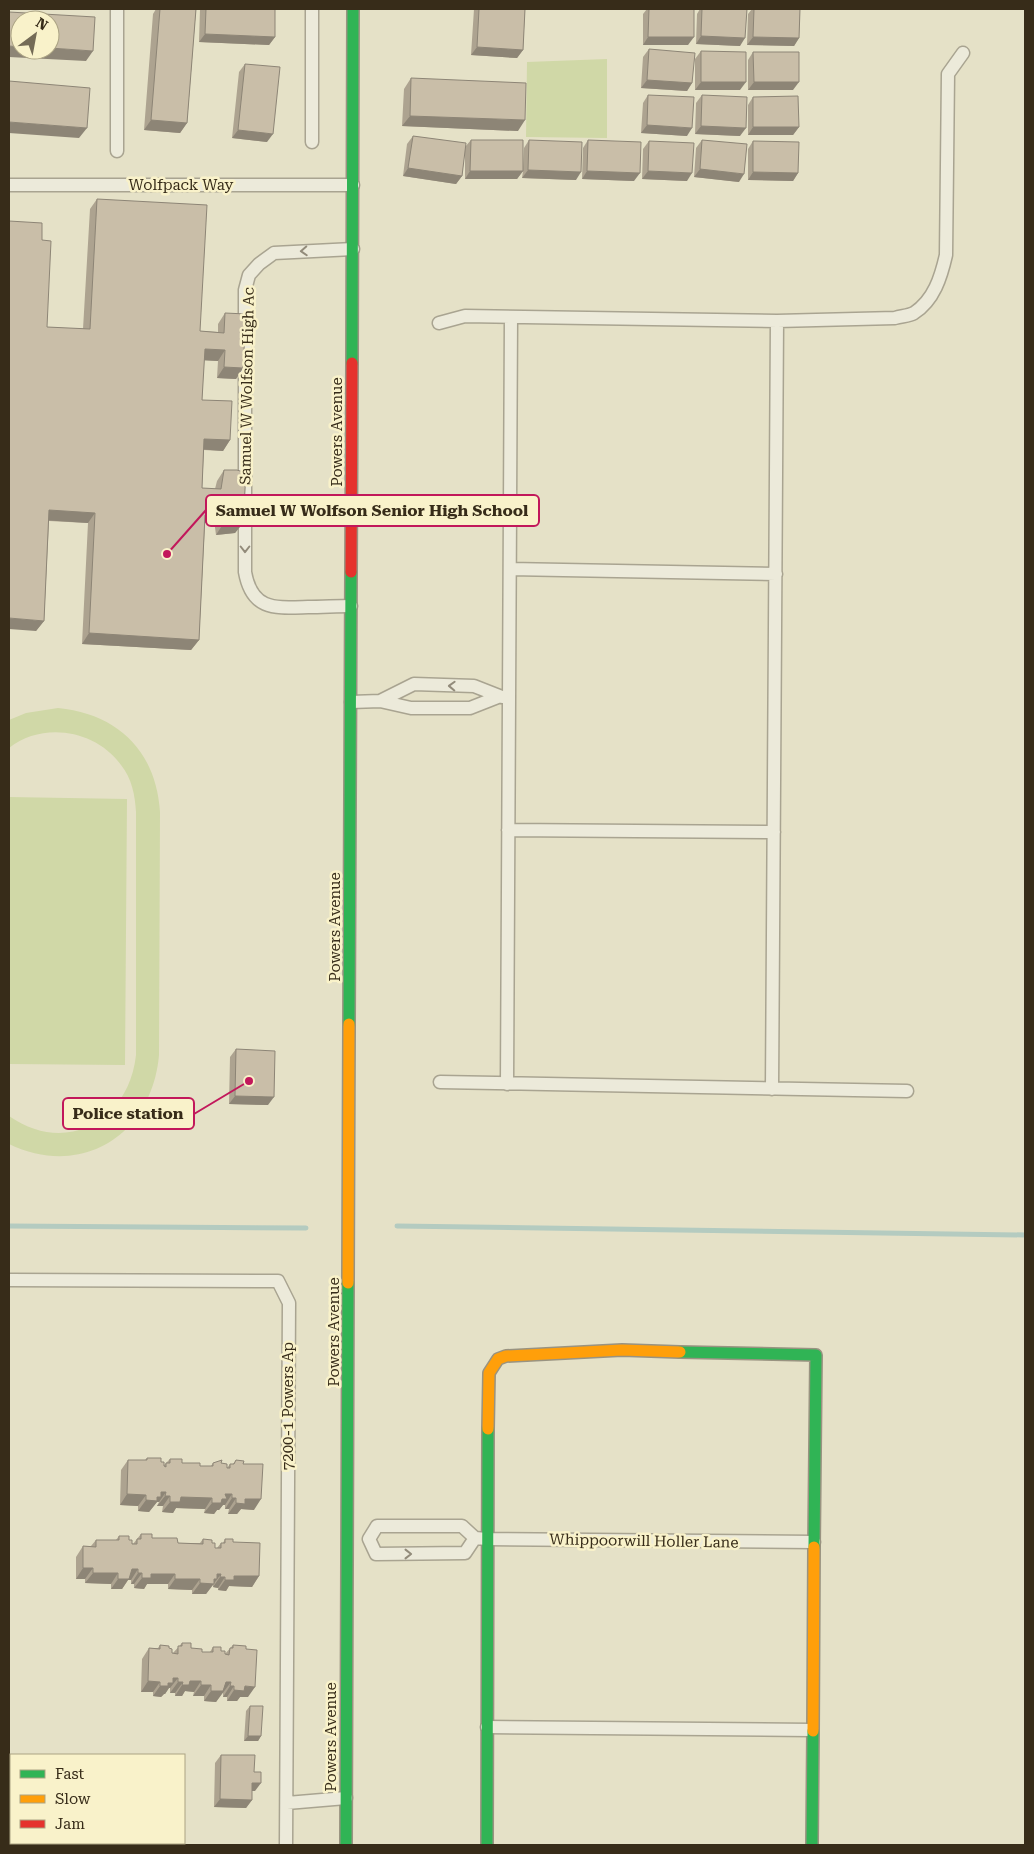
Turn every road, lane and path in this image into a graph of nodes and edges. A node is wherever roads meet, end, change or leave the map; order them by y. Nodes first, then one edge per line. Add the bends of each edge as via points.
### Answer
1 (117, 9) edge
2 (312, 9) edge
3 (354, 9) edge
4 (963, 53) dead end
5 (312, 142) dead end
6 (116, 151) dead end
7 (9, 185) edge
8 (353, 185) junction
9 (352, 249) junction
10 (511, 317) junction
11 (777, 321) junction
12 (439, 323) dead end
13 (510, 569) junction
14 (776, 574) junction
15 (351, 606) junction
16 (503, 697) junction
17 (380, 701) junction
18 (351, 702) junction
19 (508, 830) junction
20 (774, 832) junction
21 (440, 1082) dead end
22 (507, 1084) junction
23 (772, 1089) junction
24 (907, 1091) dead end
25 (9, 1280) edge
26 (481, 1538) junction
27 (347, 1539) junction
28 (369, 1539) junction
29 (814, 1542) junction
30 (487, 1727) junction
31 (812, 1730) junction
32 (346, 1798) junction
33 (287, 1802) junction
34 (286, 1845) edge
35 (346, 1845) edge
36 (487, 1845) edge
37 (812, 1845) edge

1 - 6 street
2 - 5 street
3 - 8 street, Powers Avenue
4 - 11 street via 948,74 946,256 942,275 931,296 914,313 895,318
7 - 8 street, Wolfpack Way
8 - 9 street, Powers Avenue
9 - 15 street, Powers Avenue
9 -> 15 street, Samuel W Wolfson High Ac via 274,253 250,275 245,290 245,572 248,587 256,598 278,608
10 - 11 street
10 - 12 street via 465,316
10 - 13 street
11 - 14 street
13 - 14 street
13 - 16 street
14 - 20 street
15 - 18 street, Powers Avenue
16 - 17 street via 470,708 411,708
16 -> 17 street via 474,686 414,684
16 - 19 street
17 - 18 street
18 - 27 street, Powers Avenue
19 - 20 street
19 - 22 street
20 - 23 street
21 - 22 street
22 - 23 street
23 - 24 street
25 - 33 street, 7200-1 Powers Ap via 278,1280 289,1303
26 - 28 street via 462,1526 377,1526
28 -> 26 street via 376,1554 465,1553
26 - 29 street, Whippoorwill Holler Lane
26 - 29 street via 489,1373 498,1359 622,1350 816,1355
26 - 30 street
27 - 28 street
27 - 32 street, Powers Avenue
29 - 31 street
30 - 31 street
30 - 36 street
31 - 37 street
32 - 33 street
32 - 35 street, Powers Avenue
33 - 34 street, 7200-1 Powers Ap

